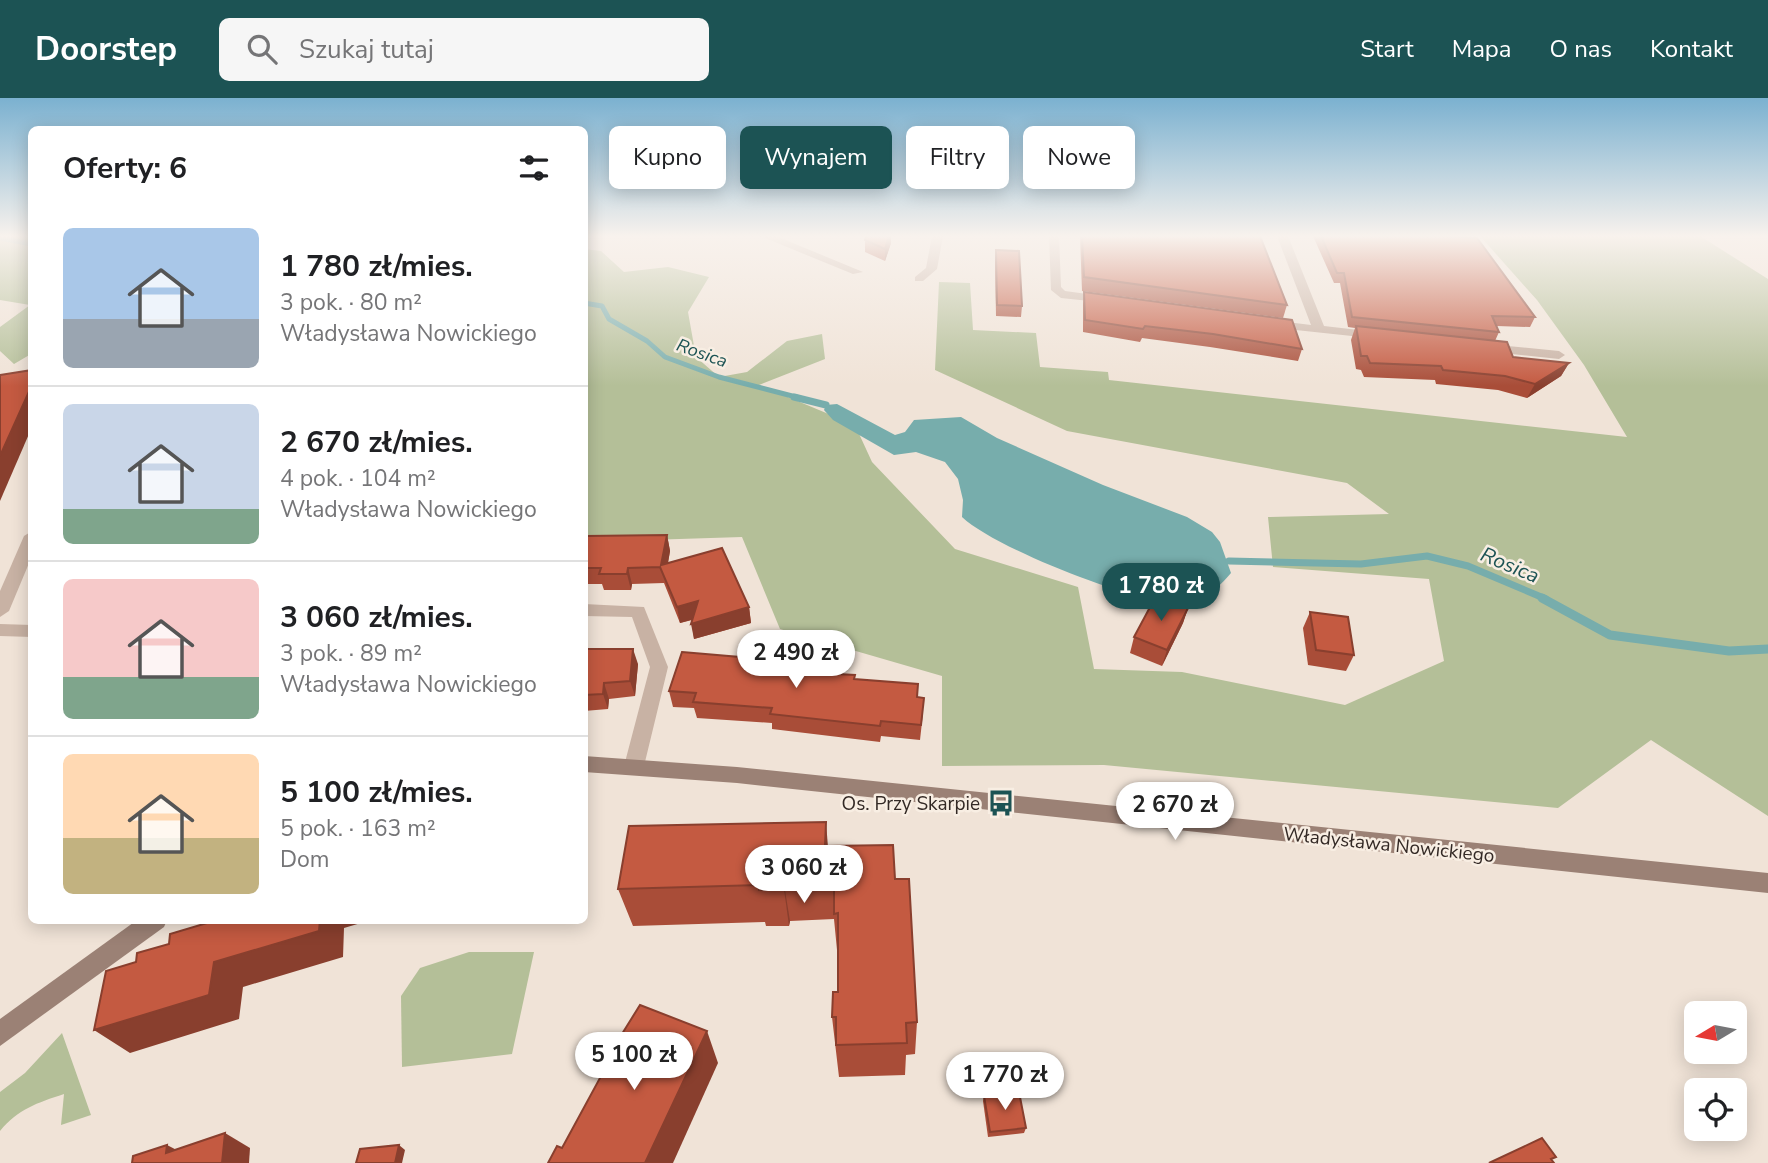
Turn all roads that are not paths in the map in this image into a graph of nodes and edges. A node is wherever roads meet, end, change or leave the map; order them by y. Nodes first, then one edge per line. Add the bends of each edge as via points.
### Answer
1 (1055, 286) edge
2 (1302, 286) edge
3 (1115, 302) edge
4 (1251, 321) edge
5 (1319, 330) junction
6 (1386, 337) edge
7 (1479, 347) edge
8 (1559, 355) dead end
9 (28, 545) edge
10 (588, 610) edge
11 (0, 611) edge
12 (0, 630) edge
13 (28, 631) edge
14 (588, 764) edge
15 (634, 766) junction
16 (1768, 883) edge
17 (151, 924) edge
18 (0, 1034) edge

1 - 3 street via 1060,294
2 - 5 street
4 - 5 street
5 - 6 street
7 - 8 street
9 - 11 street
10 - 15 street via 638,611 659,667
12 - 13 street
14 - 15 street, Władysława Nowickiego
15 - 16 street, Władysława Nowickiego
17 - 18 street

